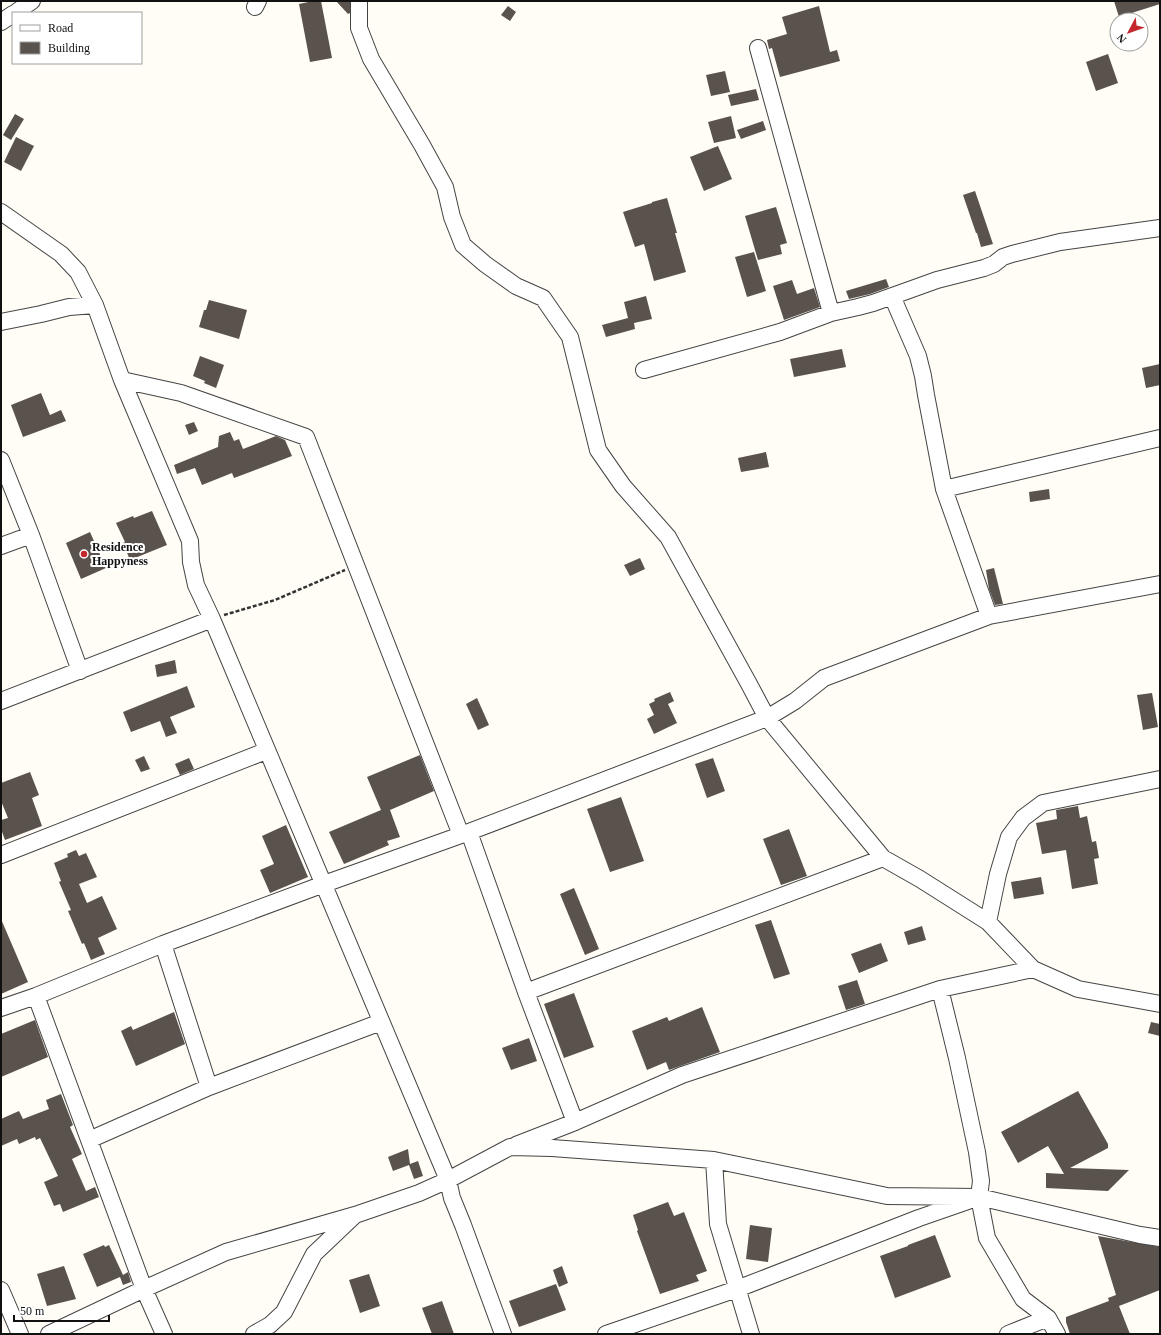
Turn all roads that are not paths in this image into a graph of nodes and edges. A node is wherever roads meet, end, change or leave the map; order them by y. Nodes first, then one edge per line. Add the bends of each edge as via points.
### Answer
1 (32, 1) edge
2 (359, 1) edge
3 (17, 12) edge
4 (12, 15) edge
5 (1, 22) edge
6 (758, 48) dead end
7 (1, 212) edge
8 (1160, 228) edge
9 (892, 296) junction
10 (95, 305) junction
11 (831, 313) junction
12 (1, 322) edge
13 (644, 370) dead end
14 (122, 380) junction
15 (1160, 438) edge
16 (1, 460) edge
17 (944, 489) junction
18 (31, 535) junction
19 (1, 546) edge
20 (1160, 584) edge
21 (989, 616) junction
22 (212, 619) junction
23 (80, 671) junction
24 (1, 701) edge
25 (767, 718) junction
26 (266, 751) junction
27 (1160, 779) edge
28 (465, 833) junction
29 (1, 855) edge
30 (883, 858) junction
31 (324, 884) junction
32 (988, 922) junction
33 (163, 944) junction
34 (1033, 970) junction
35 (940, 989) junction
36 (526, 992) junction
37 (36, 996) junction
38 (1160, 1004) edge
39 (1, 1008) edge
40 (381, 1022) junction
41 (209, 1087) junction
42 (575, 1122) junction
43 (89, 1140) junction
44 (510, 1147) junction
45 (714, 1160) junction
46 (448, 1180) junction
47 (979, 1197) junction
48 (355, 1215) junction
49 (1160, 1238) edge
50 (144, 1289) junction
51 (737, 1289) junction
52 (1, 1290) edge
53 (1048, 1318) junction
54 (20, 1334) edge
55 (49, 1334) edge
56 (164, 1334) edge
57 (254, 1334) edge
58 (503, 1334) edge
59 (606, 1334) edge
60 (751, 1334) edge
61 (1008, 1334) edge
62 (1057, 1334) edge

1 - 3 street
2 - 25 street via 359,28 372,59 445,187 452,217 463,245 516,286 543,298 570,337 598,450 623,486 668,537
4 - 5 street
6 - 11 street
7 - 10 street via 62,254 78,272
8 - 9 street via 1060,242 1012,254 984,268 937,280
9 - 11 street
9 - 17 street via 918,356
10 - 12 street via 69,307
10 - 14 street
11 - 13 street via 780,332
14 - 22 street via 190,542 196,585
14 - 28 street via 181,393 306,437
15 - 17 street
16 - 18 street
17 - 21 street
18 - 19 street
18 - 23 street
20 - 21 street
21 - 25 street via 824,678 795,701
22 - 23 street
22 - 26 street
23 - 24 street
25 - 28 street
25 - 30 street
26 - 29 street
26 - 31 street
27 - 32 street via 1043,803 1023,818 1009,837
28 - 31 street
28 - 36 street
30 - 32 street
30 - 36 street
31 - 33 street
31 - 40 street
32 - 34 street
33 - 37 street
33 - 41 street
34 - 35 street
34 - 38 street via 1078,989
35 - 42 street via 682,1075
35 - 47 street via 977,1152 981,1181
36 - 42 street
37 - 39 street
37 - 43 street
40 - 41 street
40 - 46 street
41 - 43 street
42 - 44 street
43 - 50 street
44 - 45 street
44 - 46 street
45 - 47 street via 887,1196
45 - 51 street via 718,1224
46 - 48 street
46 - 58 street via 452,1198
47 - 49 street
47 - 51 street
47 - 53 street via 987,1238 1001,1264 1023,1299
48 - 50 street via 226,1252
48 - 57 street via 314,1254 284,1312 270,1325
50 - 55 street
50 - 56 street
51 - 59 street
51 - 60 street
52 - 54 street
53 - 61 street
53 - 62 street

